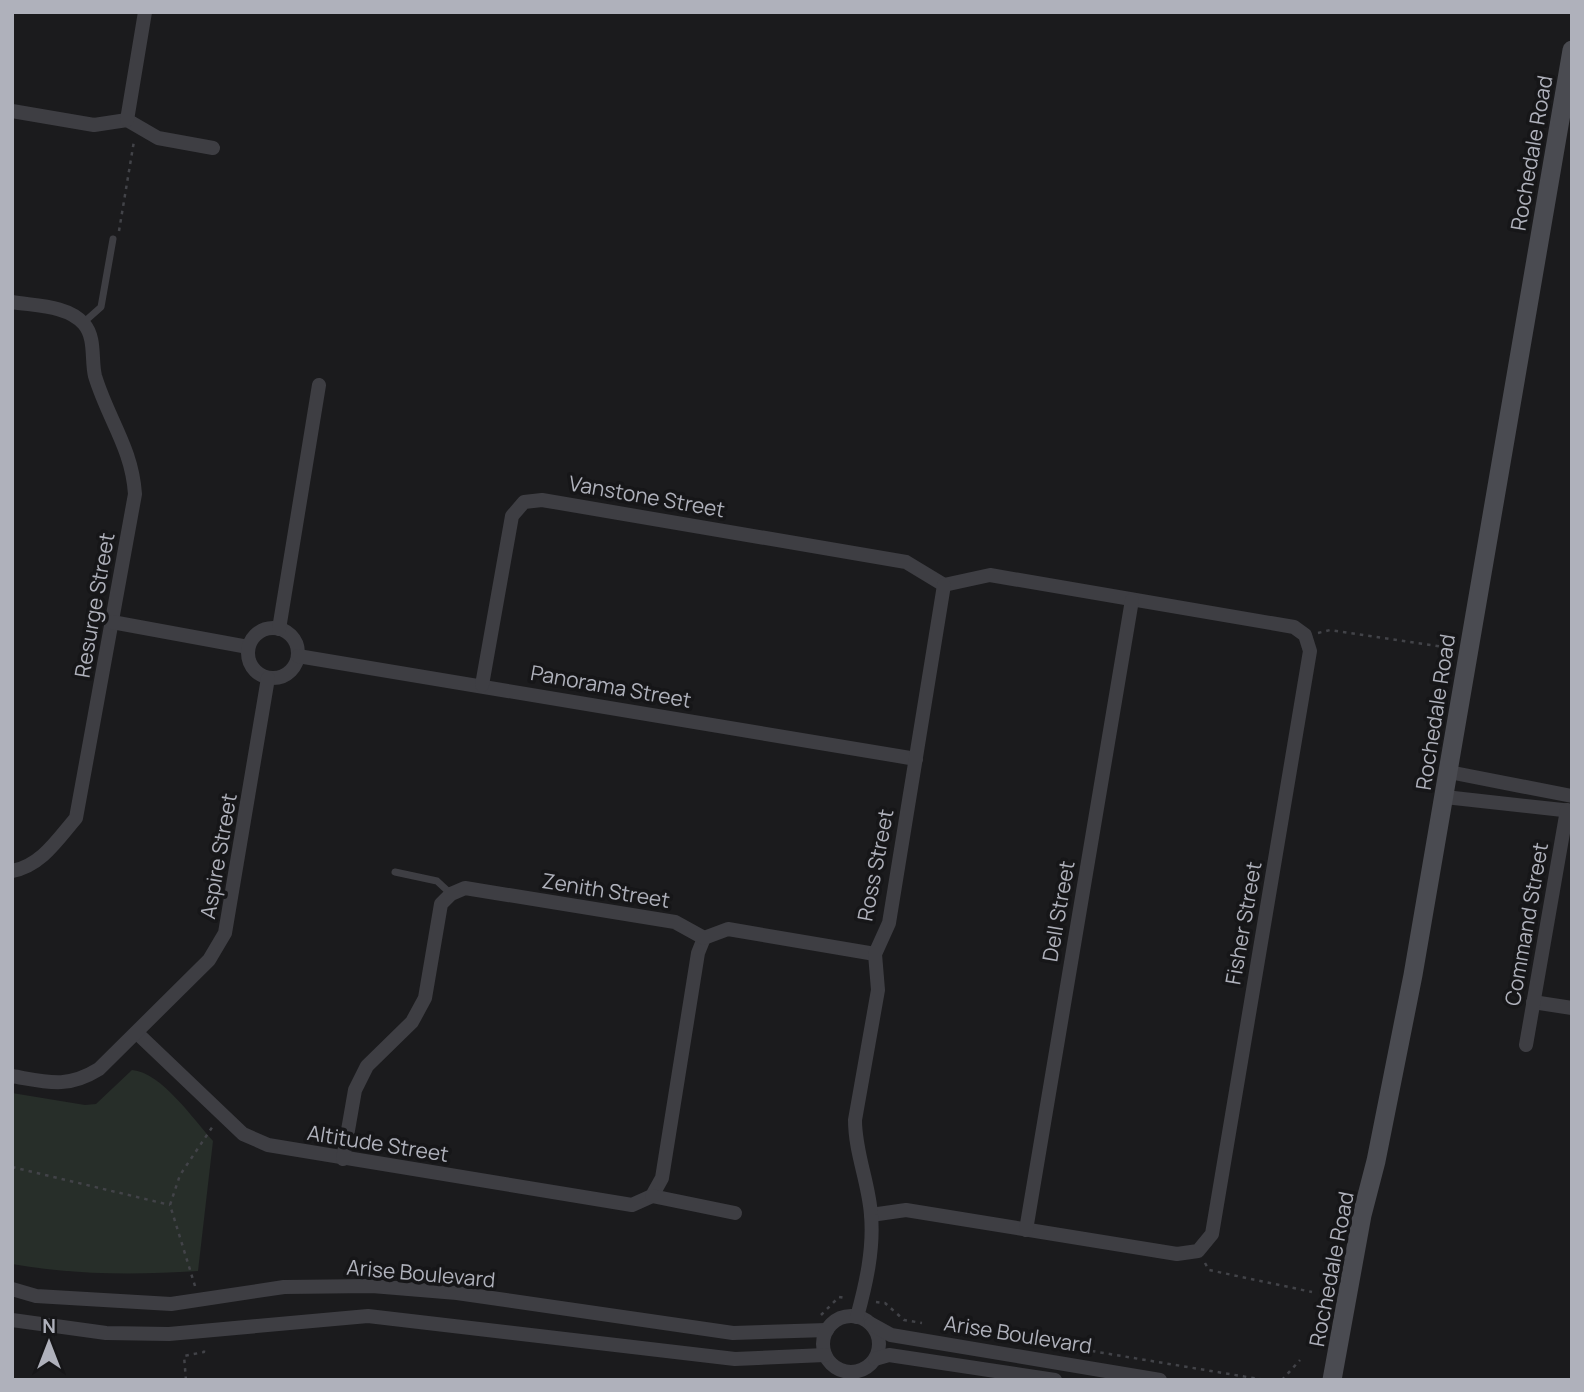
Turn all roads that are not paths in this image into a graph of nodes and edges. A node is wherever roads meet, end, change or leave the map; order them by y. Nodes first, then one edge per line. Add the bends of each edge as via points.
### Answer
1 (145, 12) edge
2 (1572, 50) edge
3 (12, 111) edge
4 (132, 122) junction
5 (214, 148) dead end
6 (113, 239) road end
7 (12, 302) edge
8 (83, 323) junction
9 (319, 385) dead end
10 (944, 585) junction
11 (1132, 600) junction
12 (112, 622) junction
13 (279, 628) junction
14 (248, 647) junction
15 (298, 656) junction
16 (268, 678) junction
17 (482, 685) junction
18 (916, 759) junction
19 (1449, 772) junction
20 (1445, 797) junction
21 (1570, 806) edge
22 (12, 871) edge
23 (395, 872) dead end
24 (451, 894) junction
25 (704, 938) junction
26 (875, 954) junction
27 (1534, 1002) junction
28 (1572, 1008) edge
29 (137, 1033) junction
30 (1526, 1045) dead end
31 (12, 1076) edge
32 (343, 1159) junction
33 (652, 1196) junction
34 (735, 1213) dead end
35 (871, 1215) junction
36 (1026, 1230) junction
37 (12, 1289) edge
38 (857, 1317) junction
39 (12, 1321) edge
40 (871, 1324) junction
41 (827, 1330) junction
42 (825, 1355) junction
43 (875, 1359) junction
44 (848, 1376) edge
45 (1055, 1380) edge
46 (1160, 1380) edge
47 (1332, 1380) edge

1 - 4 street
2 - 19 main road, Rochedale Road
3 - 4 street via 94,125
4 - 5 street via 158,138
6 - 8 lane via 101,307
7 - 8 street via 70,312
8 - 12 street, Resurge Street via 91,340 94,373 130,456 134,479
9 - 13 street
10 - 11 street via 990,576
10 - 17 street, Vanstone Street via 906,562 542,500 524,502 512,516
10 - 18 street, Ross Street
11 - 36 street, Dell Street
11 - 36 street, Fisher Street via 1294,627 1305,635 1310,651 1212,1234 1198,1251 1177,1254
12 - 14 street
12 - 22 street, Resurge Street via 76,818 51,849 26,869
13 - 14 street via 260,632
13 - 15 street via 294,639
14 - 16 street via 252,667
15 - 16 street via 291,671
15 - 17 street, Panorama Street
16 - 29 street, Aspire Street via 226,933 209,960
17 - 18 street, Panorama Street
18 - 26 street, Ross Street via 889,923
19 - 20 main road, Rochedale Road
19 - 21 street
20 - 21 street
20 - 47 main road, Rochedale Road
21 - 27 street, Command Street
23 - 24 lane via 437,881
24 - 25 street, Zenith Street via 465,888 675,922
24 - 32 street via 440,904 425,998 412,1022 361,1078
25 - 26 street via 728,929
25 - 33 street via 662,1178
26 - 35 street, Ross Street via 878,990 855,1120
27 - 28 street
27 - 30 street, Command Street
29 - 31 street, Aspire Street via 81,1081 61,1084
29 - 32 street, Altitude Street via 243,1134 268,1145
32 - 33 street, Altitude Street via 632,1205
33 - 34 street, Altitude Street
35 - 36 street via 906,1210
35 - 38 street, Ross Street via 869,1264
37 - 41 street, Arise Boulevard via 36,1296 157,1303 284,1287 372,1286 457,1293 733,1333
38 - 40 street
38 - 41 street via 840,1318
39 - 42 street via 106,1333 203,1333 368,1316 735,1359
40 - 43 street via 879,1340
40 - 46 street, Arise Boulevard via 891,1335
41 - 42 street
42 - 44 street
43 - 44 street
43 - 45 street, Arise Boulevard via 889,1355

